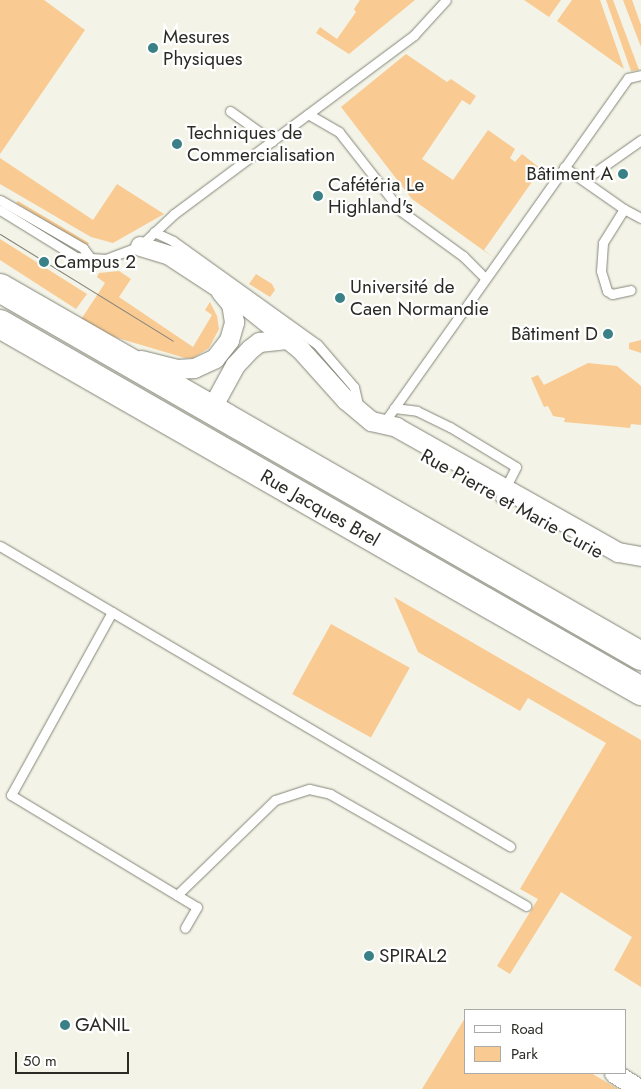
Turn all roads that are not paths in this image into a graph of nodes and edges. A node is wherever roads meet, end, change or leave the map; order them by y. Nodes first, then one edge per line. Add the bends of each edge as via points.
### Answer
1 (446, 0) edge
2 (641, 75) edge
3 (230, 111) dead end
4 (308, 114) junction
5 (641, 140) edge
6 (272, 141) junction
7 (564, 166) junction
8 (584, 180) junction
9 (0, 200) edge
10 (624, 209) junction
11 (0, 210) edge
12 (641, 218) edge
13 (154, 232) junction
14 (140, 246) junction
15 (89, 256) junction
16 (486, 278) junction
17 (0, 288) edge
18 (631, 290) dead end
19 (221, 292) junction
20 (0, 324) edge
21 (289, 339) junction
22 (104, 348) junction
23 (144, 407) junction
24 (394, 408) junction
25 (210, 409) junction
26 (359, 412) junction
27 (388, 427) junction
28 (502, 493) junction
29 (0, 546) edge
30 (641, 556) edge
31 (641, 568) edge
32 (112, 612) junction
33 (641, 656) edge
34 (641, 691) edge
35 (510, 846) dead end
36 (177, 895) junction
37 (526, 906) dead end
38 (185, 928) dead end
39 (616, 1074) edge
40 (640, 1089) edge

1 - 4 lane via 414,34
2 - 7 lane via 628,78
3 - 6 lane
4 - 6 lane
4 - 16 lane via 339,132 401,211 463,256
5 - 8 lane
6 - 13 lane
7 - 8 lane
7 - 16 lane
8 - 10 lane
9 - 15 lane via 83,248
10 - 12 lane
10 - 18 lane via 603,244 602,272 607,291 612,294
11 - 15 lane via 76,257
13 - 14 lane
13 - 26 lane via 173,241 317,344 354,387
14 - 15 lane via 106,259
14 - 19 street, Rue Pierre et Marie Curie via 169,256
16 - 24 lane
17 - 22 main road, Rue Jacques Brel
19 - 21 street, Rue Pierre et Marie Curie via 244,304
19 - 22 street via 233,309 233,328 225,347 208,363 176,369
20 - 23 main road, Rue Jacques Brel
21 - 25 street via 259,342 250,349 235,365
21 - 26 street, Rue Pierre et Marie Curie
22 - 25 main road, Rue Jacques Brel
23 - 25 main road
23 - 34 main road, Rue Jacques Brel
24 - 27 lane
24 - 28 lane via 417,411 450,426 516,467
25 - 33 main road, Rue Jacques Brel
26 - 27 street, Rue Pierre et Marie Curie
27 - 28 street, Rue Pierre et Marie Curie
28 - 30 street, Rue Pierre et Marie Curie via 618,552
28 - 31 street, Rue Pierre et Marie Curie via 581,546 617,562
29 - 32 lane
32 - 35 lane
32 - 36 lane via 11,795
36 - 37 lane via 275,800 309,789 330,794
36 - 38 lane via 197,907
39 - 40 street

